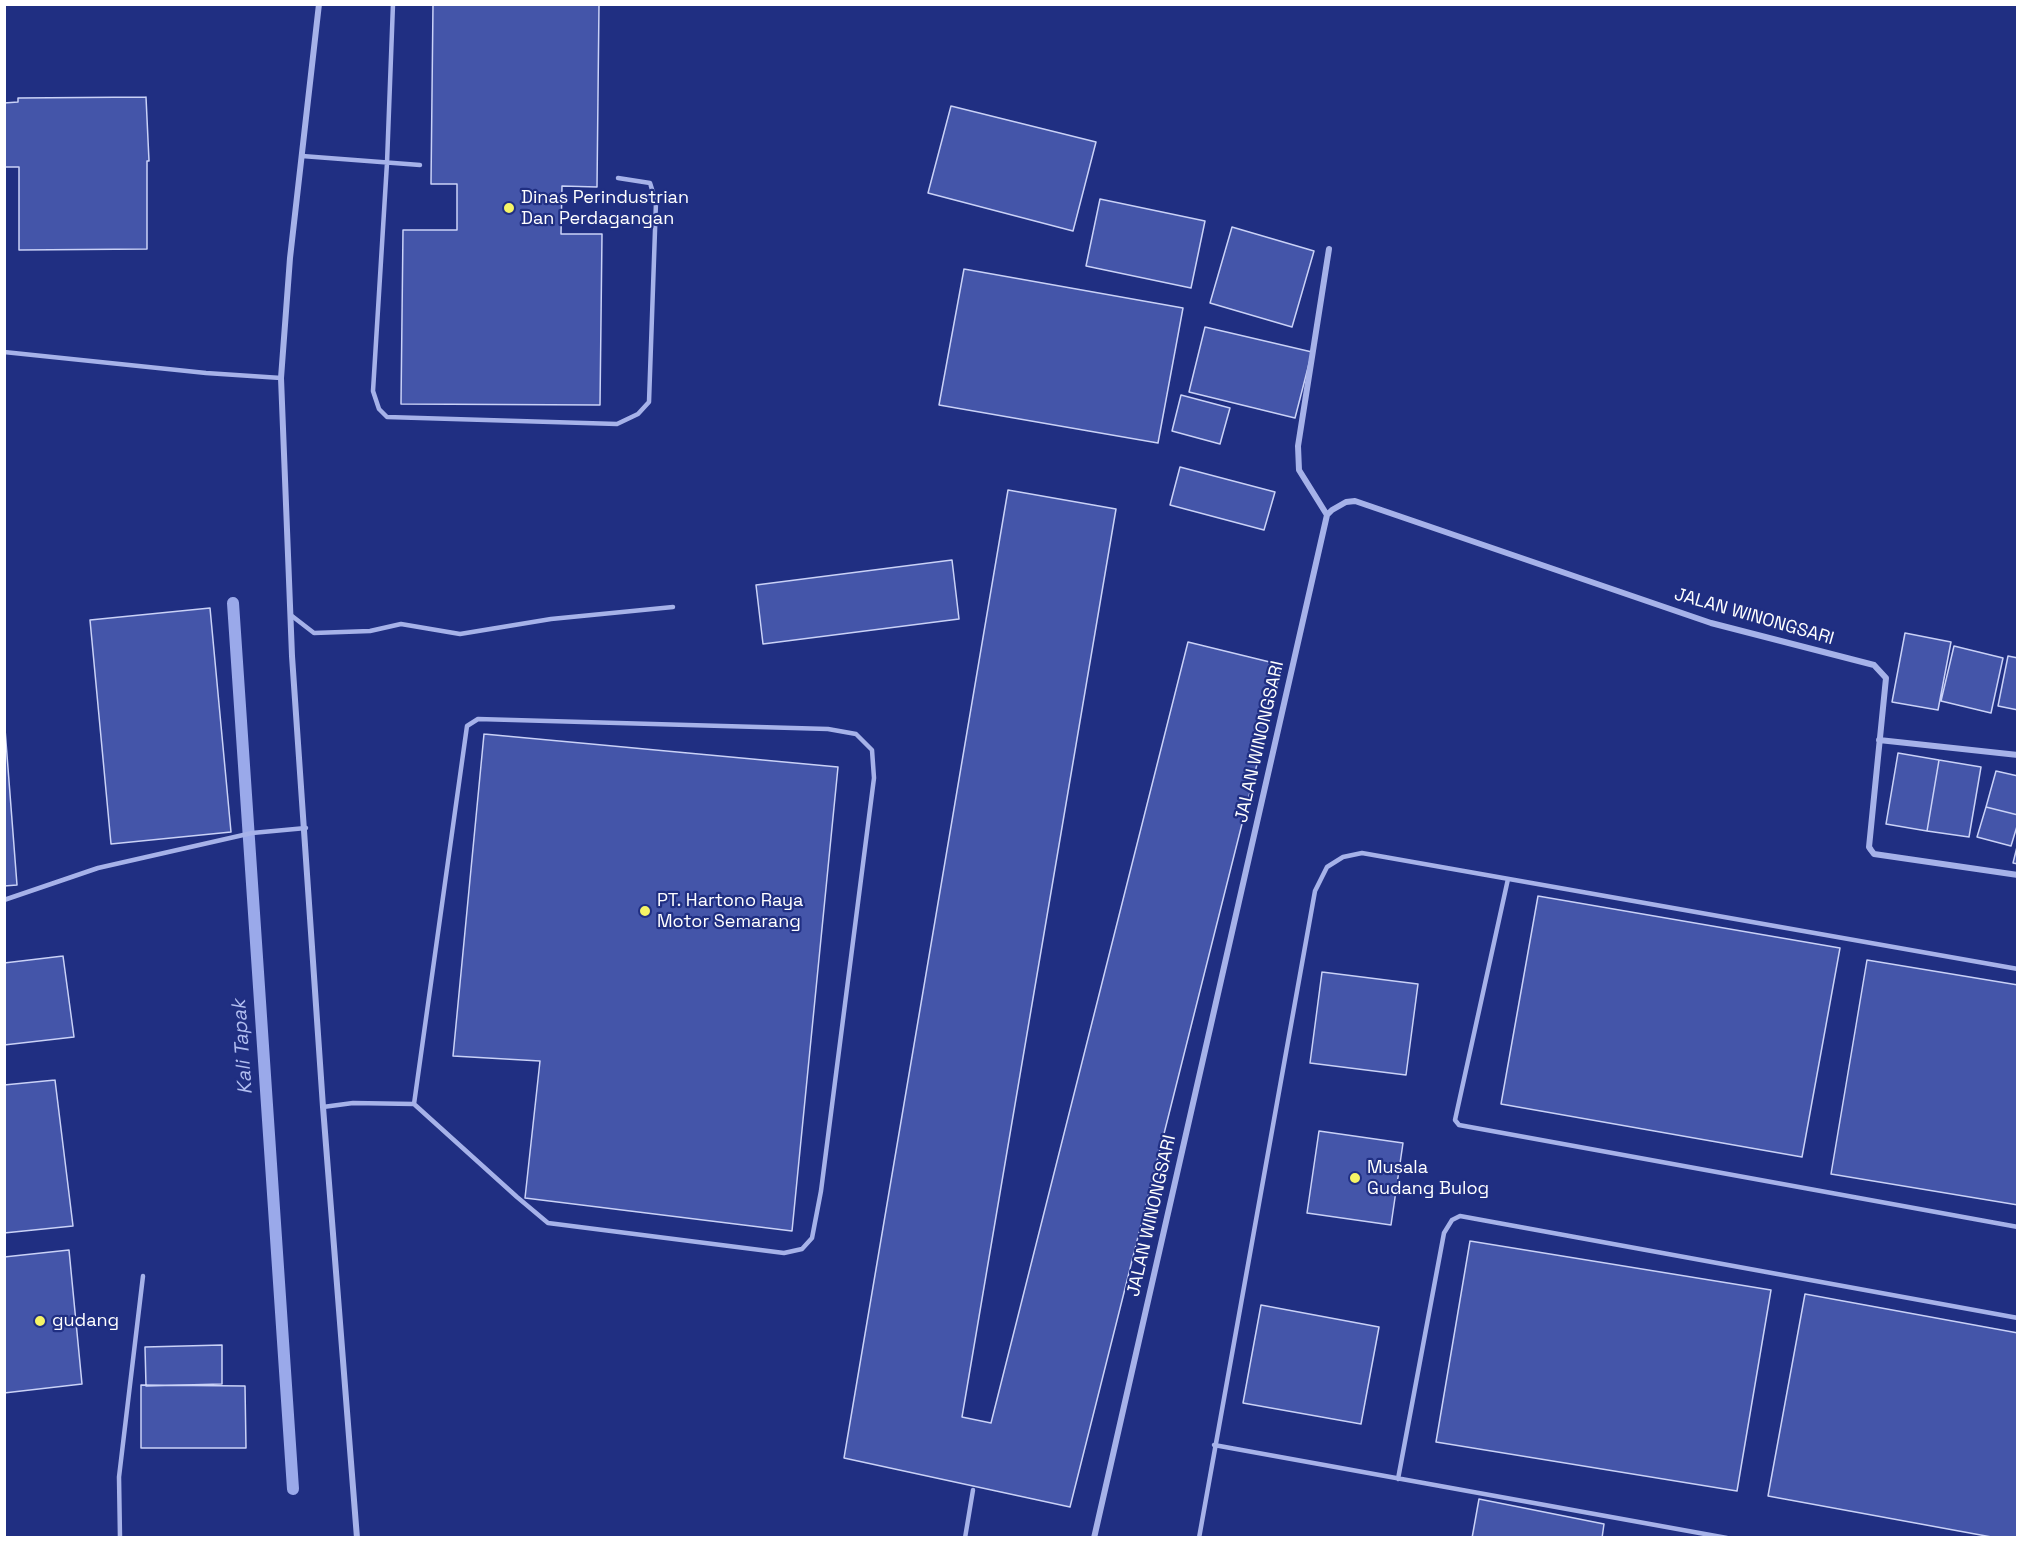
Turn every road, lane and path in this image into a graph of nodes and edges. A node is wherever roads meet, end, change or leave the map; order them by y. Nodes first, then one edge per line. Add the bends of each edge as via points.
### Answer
1 (319, 4) edge
2 (393, 4) edge
3 (302, 156) junction
4 (387, 163) junction
5 (420, 165) dead end
6 (618, 178) dead end
7 (1329, 249) dead end
8 (4, 351) edge
9 (282, 378) junction
10 (1327, 515) junction
11 (673, 607) dead end
12 (292, 616) junction
13 (1879, 740) junction
14 (2018, 755) edge
15 (306, 828) junction
16 (2018, 875) edge
17 (1508, 879) junction
18 (4, 900) edge
19 (2018, 969) edge
20 (414, 1104) junction
21 (323, 1107) junction
22 (2018, 1227) edge
23 (143, 1276) dead end
24 (2018, 1318) edge
25 (1214, 1445) junction
26 (1398, 1479) junction
27 (973, 1490) dead end
28 (120, 1538) edge
29 (357, 1538) edge
30 (965, 1538) edge
31 (1094, 1538) edge
32 (1199, 1538) edge
33 (1727, 1538) edge

1 - 3 street
2 - 4 lane
3 - 4 lane
3 - 9 street
4 - 5 lane
4 - 6 lane via 373,391 379,409 387,417 617,424 644,408 649,402 656,201 650,183
7 - 10 street via 1298,446 1299,470
8 - 9 lane
9 - 12 street
10 - 13 street, JALAN WINONGSARI via 1354,501 1711,623 1874,665 1886,678
10 - 31 street, JALAN WINONGSARI
11 - 12 lane via 551,619 460,634 401,624 370,631 314,633
12 - 15 street
13 - 14 street
13 - 16 street via 1869,847 1874,854
15 - 18 lane via 252,833 98,868
15 - 21 street
17 - 19 lane
17 - 22 lane via 1455,1120 1462,1127
17 - 25 lane via 1362,853 1343,857 1327,867 1315,891
20 - 20 lane via 467,726 477,719 828,729 856,734 872,750 872,789 821,1191 812,1238 802,1249 784,1253 548,1223
20 - 21 lane via 353,1103
21 - 29 street
23 - 28 lane via 119,1477
24 - 26 lane via 1460,1216 1452,1220 1444,1233
25 - 26 lane
25 - 32 lane
26 - 33 lane
27 - 30 lane

